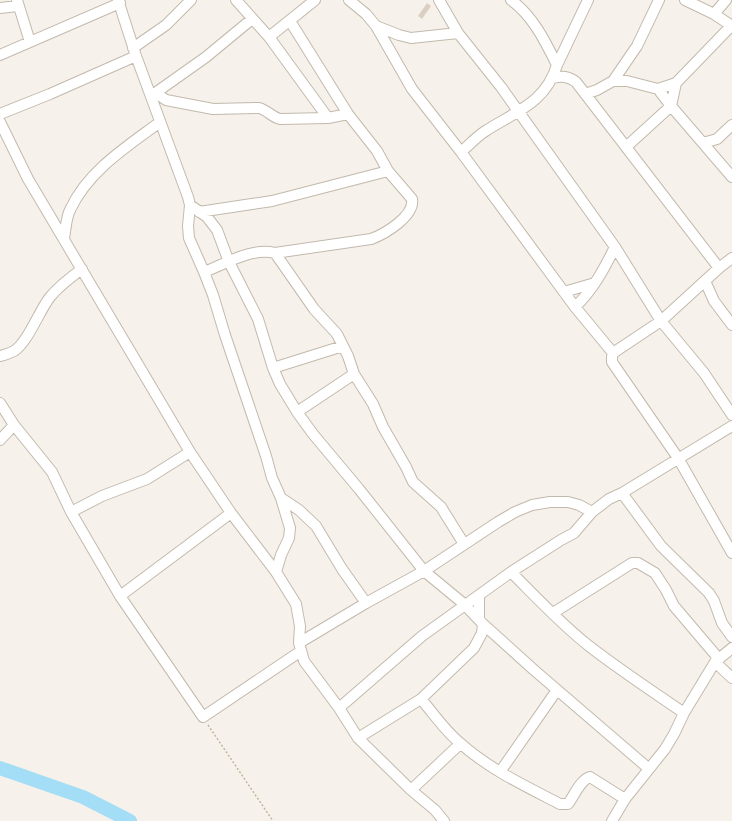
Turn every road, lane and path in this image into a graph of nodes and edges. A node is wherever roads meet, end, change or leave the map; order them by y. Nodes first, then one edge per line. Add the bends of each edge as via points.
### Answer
1 (192, 0) edge
2 (236, 0) edge
3 (315, 0) edge
4 (349, 0) edge
5 (439, 0) edge
6 (511, 0) edge
7 (588, 0) edge
8 (659, 0) edge
9 (685, 0) edge
10 (726, 0) edge
11 (119, 2) edge
12 (17, 3) edge
13 (520, 3) edge
14 (0, 8) edge
15 (714, 14) junction
16 (252, 19) junction
17 (290, 21) junction
18 (732, 25) edge
19 (376, 26) junction
20 (458, 33) junction
21 (269, 37) junction
22 (30, 42) junction
23 (135, 52) junction
24 (0, 55) edge
25 (557, 65) junction
26 (553, 78) junction
27 (613, 81) junction
28 (676, 83) junction
29 (658, 89) junction
30 (585, 94) junction
31 (153, 95) junction
32 (671, 106) junction
33 (518, 111) junction
34 (0, 114) edge
35 (348, 114) junction
36 (328, 118) junction
37 (0, 122) edge
38 (160, 122) junction
39 (732, 125) edge
40 (703, 143) junction
41 (626, 146) junction
42 (461, 152) junction
43 (388, 171) junction
44 (732, 177) edge
45 (190, 205) junction
46 (199, 212) junction
47 (64, 238) junction
48 (615, 247) junction
49 (275, 253) junction
50 (732, 258) edge
51 (229, 262) junction
52 (719, 268) junction
53 (82, 269) junction
54 (204, 272) junction
55 (705, 281) junction
56 (595, 283) junction
57 (564, 292) junction
58 (576, 307) junction
59 (661, 321) junction
60 (732, 325) edge
61 (343, 346) junction
62 (613, 353) junction
63 (0, 356) edge
64 (273, 368) junction
65 (354, 374) junction
66 (0, 403) edge
67 (298, 412) junction
68 (732, 415) edge
69 (14, 425) junction
70 (732, 426) edge
71 (0, 440) edge
72 (190, 452) junction
73 (678, 458) junction
74 (622, 492) junction
75 (281, 498) junction
76 (72, 512) junction
77 (231, 512) junction
78 (592, 512) junction
79 (464, 544) junction
80 (732, 553) edge
81 (264, 556) junction
82 (282, 556) junction
83 (424, 571) junction
84 (276, 572) junction
85 (512, 572) junction
86 (479, 595) junction
87 (120, 596) junction
88 (366, 603) junction
89 (464, 604) junction
90 (552, 613) junction
91 (481, 622) junction
92 (732, 637) edge
93 (300, 647) junction
94 (732, 648) edge
95 (717, 660) junction
96 (732, 678) edge
97 (556, 690) junction
98 (421, 699) junction
99 (339, 708) junction
100 (684, 713) junction
101 (203, 717) junction
102 (358, 738) junction
103 (460, 744) junction
104 (648, 768) junction
105 (500, 772) junction
106 (411, 790) junction
107 (624, 799) junction
108 (273, 821) edge
109 (444, 821) edge
110 (612, 821) edge

1 - 23 street
2 - 16 street
3 - 17 street
4 - 19 street
5 - 20 street
6 - 13 street
7 - 25 street
8 - 27 street via 637,46
9 - 15 street
10 - 15 street
11 - 22 street
11 - 23 street
12 - 14 street
12 - 22 street
13 - 25 street
15 - 18 street
16 - 21 street
16 - 31 street via 206,57
17 - 21 street
17 - 35 street
18 - 28 street
19 - 20 street via 411,38
19 - 42 street via 412,89
20 - 33 street via 486,66
21 - 36 street
22 - 24 street
23 - 31 street
23 - 34 street via 50,94
25 - 26 street
26 - 30 street via 571,79
26 - 33 street via 545,90
27 - 29 street via 627,81
27 - 30 street
28 - 29 street
28 - 32 street
29 - 32 street
30 - 41 street
31 - 36 street via 166,100 212,108 259,108 280,119
31 - 38 street
32 - 40 street
32 - 41 street
33 - 42 street via 486,131
33 - 48 street
35 - 36 street
35 - 43 street via 377,151
37 - 47 street via 28,179
38 - 45 street
38 - 47 street via 113,157 80,192 70,209
39 - 40 street via 717,139
40 - 44 street
41 - 52 street
42 - 57 street
43 - 46 street via 272,201
43 - 49 street via 412,198 413,204 402,220 381,236
45 - 46 street
45 - 54 street via 189,238
46 - 51 street via 207,217 217,230
47 - 53 street
48 - 56 street
48 - 59 street
49 - 51 street via 260,251
49 - 61 street via 314,309 337,334
50 - 52 street
51 - 54 street
51 - 64 street via 258,319
52 - 55 street
53 - 63 street via 50,297 21,345 14,351
53 - 72 street
54 - 75 street via 272,478
55 - 59 street
55 - 60 street via 714,301
56 - 57 street
56 - 58 street
57 - 58 street
58 - 62 street
59 - 62 street
59 - 68 street via 704,373
61 - 64 street
61 - 65 street
62 - 73 street via 612,362
64 - 67 street
65 - 67 street
65 - 79 street via 373,404 413,482 441,507
66 - 69 street
67 - 83 street
69 - 71 street
69 - 76 street via 52,472
70 - 73 street
72 - 76 street via 147,479 102,496
72 - 77 street
73 - 74 street
73 - 80 street
74 - 78 street via 609,498
74 - 92 street via 661,546 709,593 722,623
75 - 82 street via 290,528 290,538
75 - 88 street via 316,526
76 - 87 street
77 - 81 street
77 - 87 street
78 - 79 street via 568,502 532,505 498,522
78 - 85 street via 574,533
79 - 83 street
81 - 82 street
81 - 84 street
82 - 84 street
83 - 88 street
83 - 89 street
84 - 93 street via 296,604
85 - 86 street
85 - 90 street
86 - 89 street
86 - 91 street
87 - 101 street
88 - 93 street
89 - 91 street
89 - 99 street via 422,636
90 - 95 street via 632,563 638,563 655,573 674,606
90 - 100 street via 626,674
91 - 97 street
91 - 98 street via 482,632 474,648
93 - 99 street via 304,661
93 - 101 street
94 - 95 street
95 - 96 street
95 - 100 street
97 - 104 street
97 - 105 street
98 - 102 street
98 - 103 street
99 - 102 street
100 - 104 street via 665,749
101 - 108 path
102 - 106 street
103 - 105 street
103 - 106 street
104 - 107 street
105 - 107 street via 560,804 568,804 581,784 590,777
106 - 109 street
107 - 110 street

